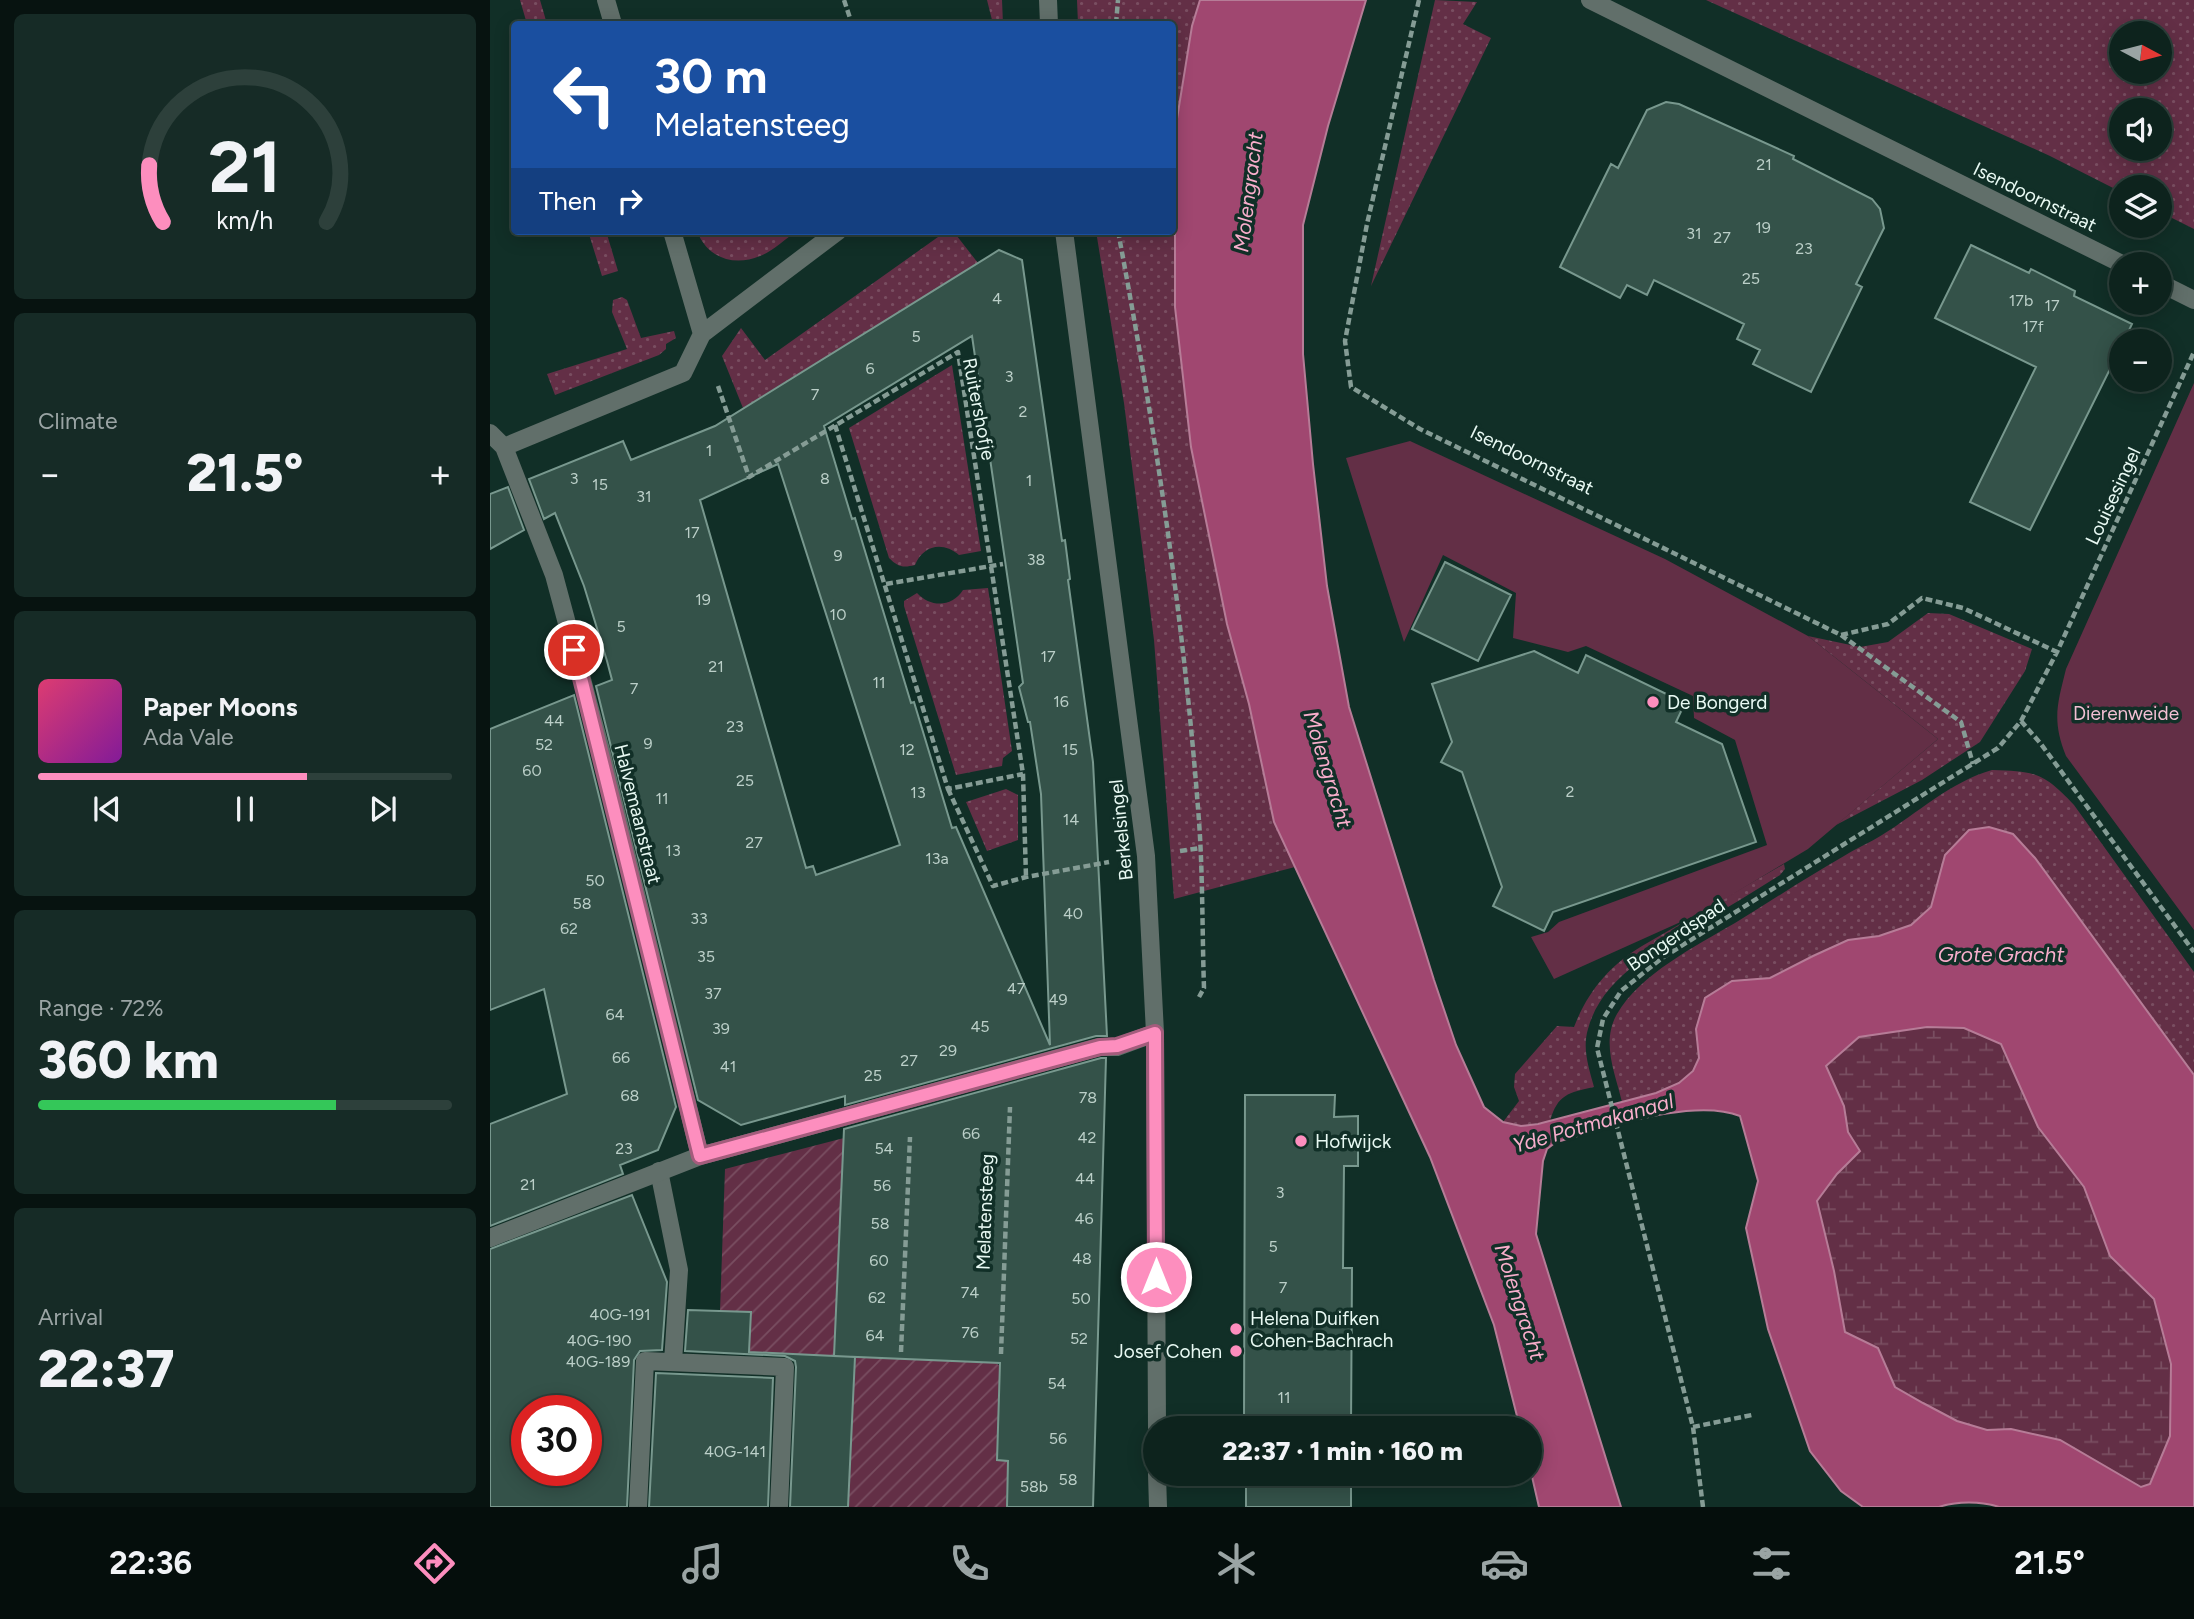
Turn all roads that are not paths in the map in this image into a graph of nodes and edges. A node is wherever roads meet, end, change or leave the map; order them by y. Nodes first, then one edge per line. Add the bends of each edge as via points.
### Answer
1 (606, 0) edge
2 (1048, 0) edge
3 (1590, 0) edge
4 (612, 21) edge
5 (1049, 21) edge
6 (673, 235) edge
7 (833, 235) edge
8 (1065, 235) edge
9 (2109, 258) edge
10 (2172, 289) edge
11 (2194, 300) edge
12 (702, 334) junction
13 (490, 433) edge
14 (505, 447) junction
15 (1155, 1033) junction
16 (700, 1156) junction
17 (659, 1171) junction
18 (490, 1238) edge
19 (673, 1362) junction
20 (1157, 1416) edge
21 (1157, 1486) edge
22 (638, 1507) edge
23 (779, 1507) edge
24 (1158, 1507) edge

1 - 4 street
2 - 5 street
3 - 9 street, Isendoornstraat
6 - 12 street
7 - 12 street
8 - 15 street, Berkelsingel via 1146,856
10 - 11 street
12 - 14 street via 683,373
13 - 14 street, Halvemaanstraat
14 - 16 street, Halvemaanstraat via 554,575
15 - 16 street
15 - 20 street, Berkelsingel
16 - 17 street
17 - 18 street
17 - 19 street via 679,1270
19 - 22 street via 645,1361
19 - 23 street via 785,1367
21 - 24 street

